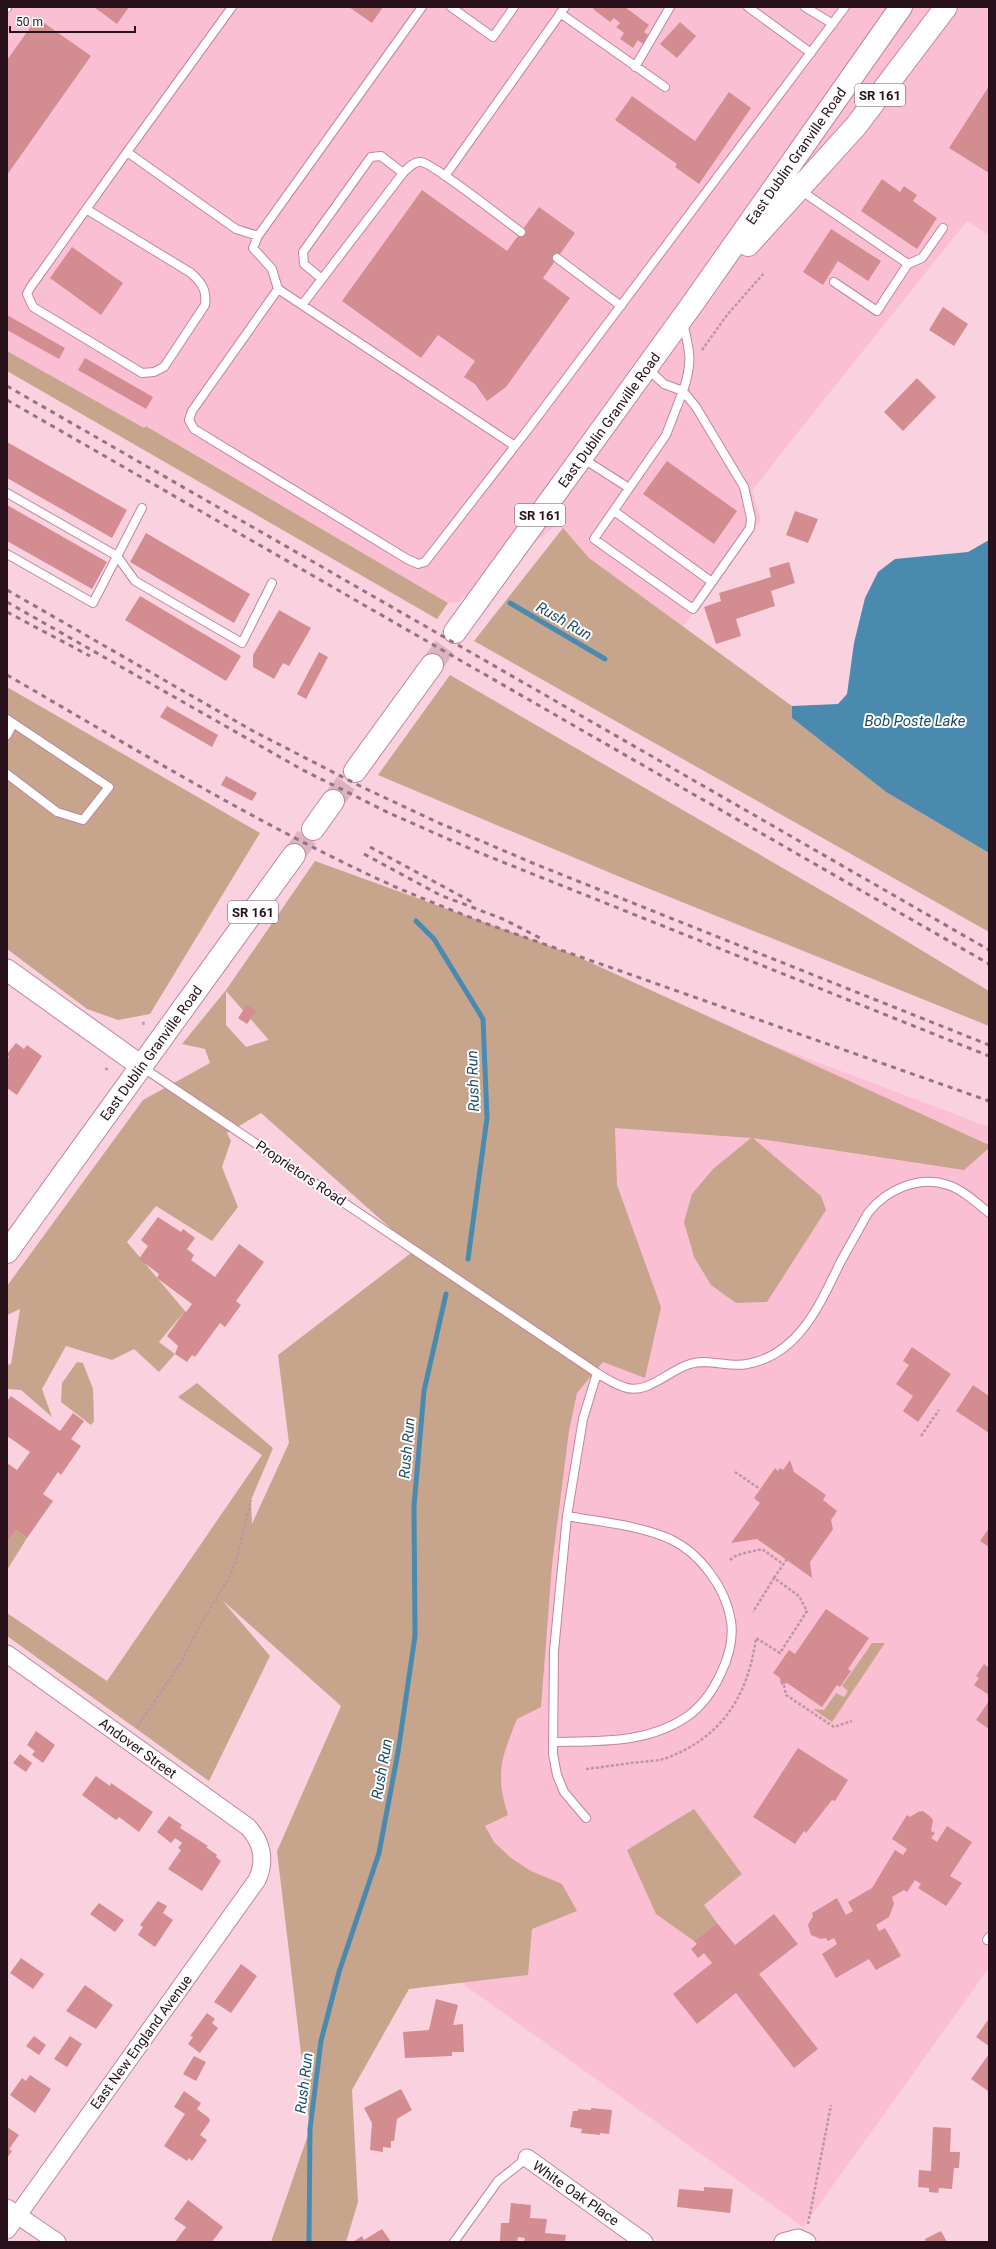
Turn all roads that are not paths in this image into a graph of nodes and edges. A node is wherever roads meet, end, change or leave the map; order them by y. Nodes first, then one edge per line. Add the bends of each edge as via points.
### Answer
1 (232, 7) edge
2 (422, 7) edge
3 (451, 7) edge
4 (514, 7) edge
5 (670, 7) edge
6 (748, 7) edge
7 (805, 7) edge
8 (845, 7) edge
9 (901, 7) edge
10 (946, 7) edge
11 (563, 10) edge
12 (833, 24) junction
13 (811, 53) junction
14 (635, 67) junction
15 (665, 88) dead end
16 (127, 152) junction
17 (403, 173) junction
18 (445, 176) junction
19 (799, 190) junction
20 (86, 209) junction
21 (943, 228) dead end
22 (521, 232) dead end
23 (258, 236) junction
24 (557, 258) dead end
25 (908, 264) junction
26 (322, 279) junction
27 (834, 282) dead end
28 (278, 289) junction
29 (302, 305) junction
30 (621, 306) junction
31 (687, 312) junction
32 (646, 368) junction
33 (683, 391) junction
34 (515, 446) junction
35 (582, 458) junction
36 (630, 488) junction
37 (7, 494) edge
38 (142, 508) dead end
39 (614, 511) junction
40 (7, 554) edge
41 (117, 556) junction
42 (712, 582) junction
43 (272, 584) dead end
44 (455, 632) tunnel mouth
45 (432, 665) tunnel mouth
46 (10, 722) edge
47 (7, 735) edge
48 (355, 771) tunnel mouth
49 (7, 774) edge
50 (333, 801) tunnel mouth
51 (313, 829) tunnel mouth
52 (294, 855) tunnel mouth
53 (7, 970) edge
54 (141, 1066) junction
55 (989, 1213) edge
56 (7, 1252) edge
57 (597, 1373) junction
58 (567, 1516) junction
59 (7, 1654) edge
60 (553, 1742) junction
61 (586, 1818) dead end
62 (261, 1850) joint
63 (527, 2158) joint
64 (12, 2211) edge
65 (7, 2230) edge
66 (806, 2241) edge
67 (57, 2242) edge
68 (454, 2242) edge
69 (644, 2242) edge
70 (783, 2242) edge

1 - 16 lane
2 - 23 lane
3 - 4 lane via 493,37
5 - 14 lane
6 - 13 lane
7 - 12 lane
8 - 12 lane
9 - 31 main road, East Dublin Granville Road / SR 161
10 - 19 main road, East Dublin Granville Road / SR 161 via 856,126
11 - 14 lane
11 - 18 lane
12 - 13 lane
13 - 30 lane
14 - 15 lane
16 - 20 lane
16 - 23 lane via 236,229
17 - 18 lane via 419,161
17 - 26 lane
17 - 26 lane via 381,156 371,157 303,252 304,264
18 - 22 lane
19 - 25 lane
19 - 31 main road, East Dublin Granville Road / SR 161
20 - 20 lane via 191,273 201,283 206,295 205,305 164,367 154,372 142,373 33,307 30,302 27,294 30,288
21 - 25 lane via 922,258
23 - 28 lane via 253,248 272,269
24 - 30 lane
25 - 27 lane via 876,311
26 - 29 lane
28 - 29 lane
28 - 34 lane via 192,411 189,420 194,429 418,564 425,562
29 - 34 lane
30 - 34 lane
31 - 32 main road, East Dublin Granville Road / SR 161
31 - 33 lane via 691,359
32 - 33 lane via 664,384
32 - 35 main road, East Dublin Granville Road / SR 161
33 - 36 lane via 666,435
33 - 42 lane via 696,407 744,488 751,518 750,528
35 - 36 lane
35 - 44 main road, East Dublin Granville Road / SR 161
36 - 39 lane
37 - 41 lane
38 - 41 lane
39 - 42 lane
39 - 42 lane via 594,539 693,609
40 - 41 lane via 93,603
41 - 43 lane via 135,581 242,643
45 - 48 main road
46 - 47 lane
46 - 49 lane via 109,787 83,820 57,812
50 - 51 main road
52 - 54 main road, East Dublin Granville Road / SR 161
53 - 54 street, Proprietors Road
54 - 56 main road, East Dublin Granville Road / SR 161
54 - 57 lane, Proprietors Road
55 - 57 lane, Proprietors Road via 969,1196 948,1185 929,1182 909,1184 889,1193 872,1208 847,1249 819,1307 800,1334 777,1353 746,1364 696,1362 681,1366 642,1389 625,1388
57 - 58 lane via 583,1419
58 - 60 lane via 554,1651
58 - 60 lane via 629,1526 670,1539 696,1557 718,1584 731,1622 728,1657 715,1687 688,1716 656,1733 622,1740
59 - 62 street, Andover Street via 248,1827 256,1837
60 - 61 lane via 557,1775 564,1792
62 - 64 street, East New England Avenue via 261,1866 257,1880
63 - 68 lane via 498,2181
63 - 69 street, White Oak Place
64 - 65 street, East New England Avenue
64 - 67 street
66 - 70 street via 791,2239

